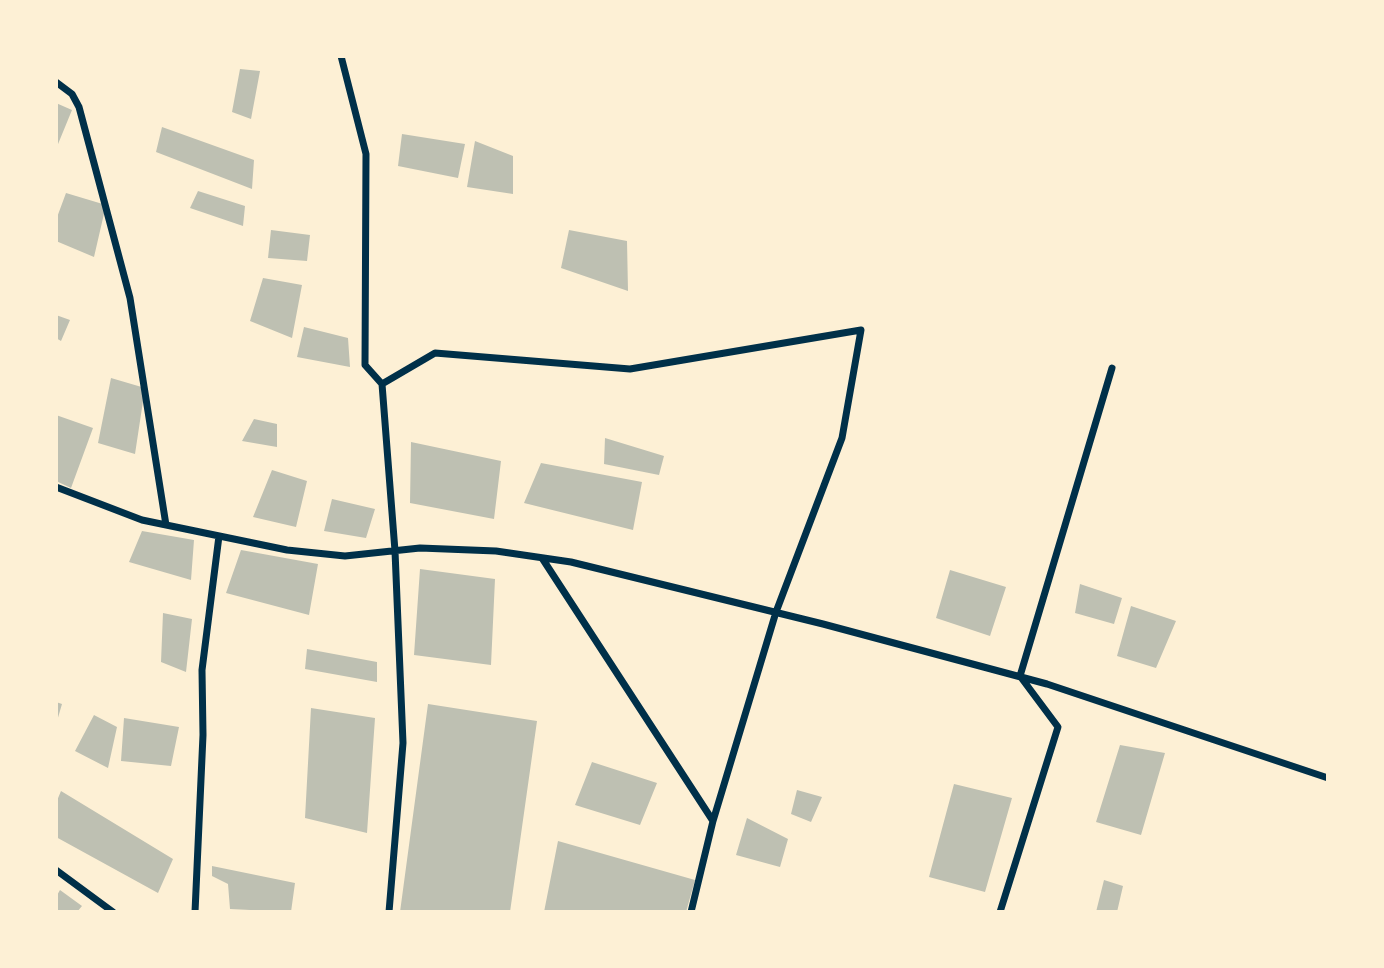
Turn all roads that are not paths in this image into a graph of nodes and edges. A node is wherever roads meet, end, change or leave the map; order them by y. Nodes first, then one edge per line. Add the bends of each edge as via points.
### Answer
1 (341, 56) edge
2 (56, 82) edge
3 (1112, 368) dead end
4 (382, 384) junction
5 (56, 487) edge
6 (166, 525) junction
7 (219, 536) junction
8 (395, 551) junction
9 (542, 558) junction
10 (776, 612) junction
11 (1020, 676) junction
12 (1328, 778) edge
13 (713, 821) junction
14 (56, 870) edge
15 (113, 912) edge
16 (195, 912) edge
17 (389, 912) edge
18 (691, 912) edge
19 (1000, 912) edge

1 - 4 street via 366,154 365,365
2 - 6 street via 72,94 79,107 130,298
3 - 11 street
4 - 8 street
4 - 10 street via 435,353 630,369 861,330 842,438
5 - 6 street
6 - 7 street
7 - 8 street via 345,556
7 - 16 street via 202,670
8 - 9 street via 496,551
8 - 17 street via 403,743
9 - 10 street
9 - 13 street
10 - 11 street
10 - 13 street
11 - 12 street
11 - 19 street via 1058,727
13 - 18 street
14 - 15 street

